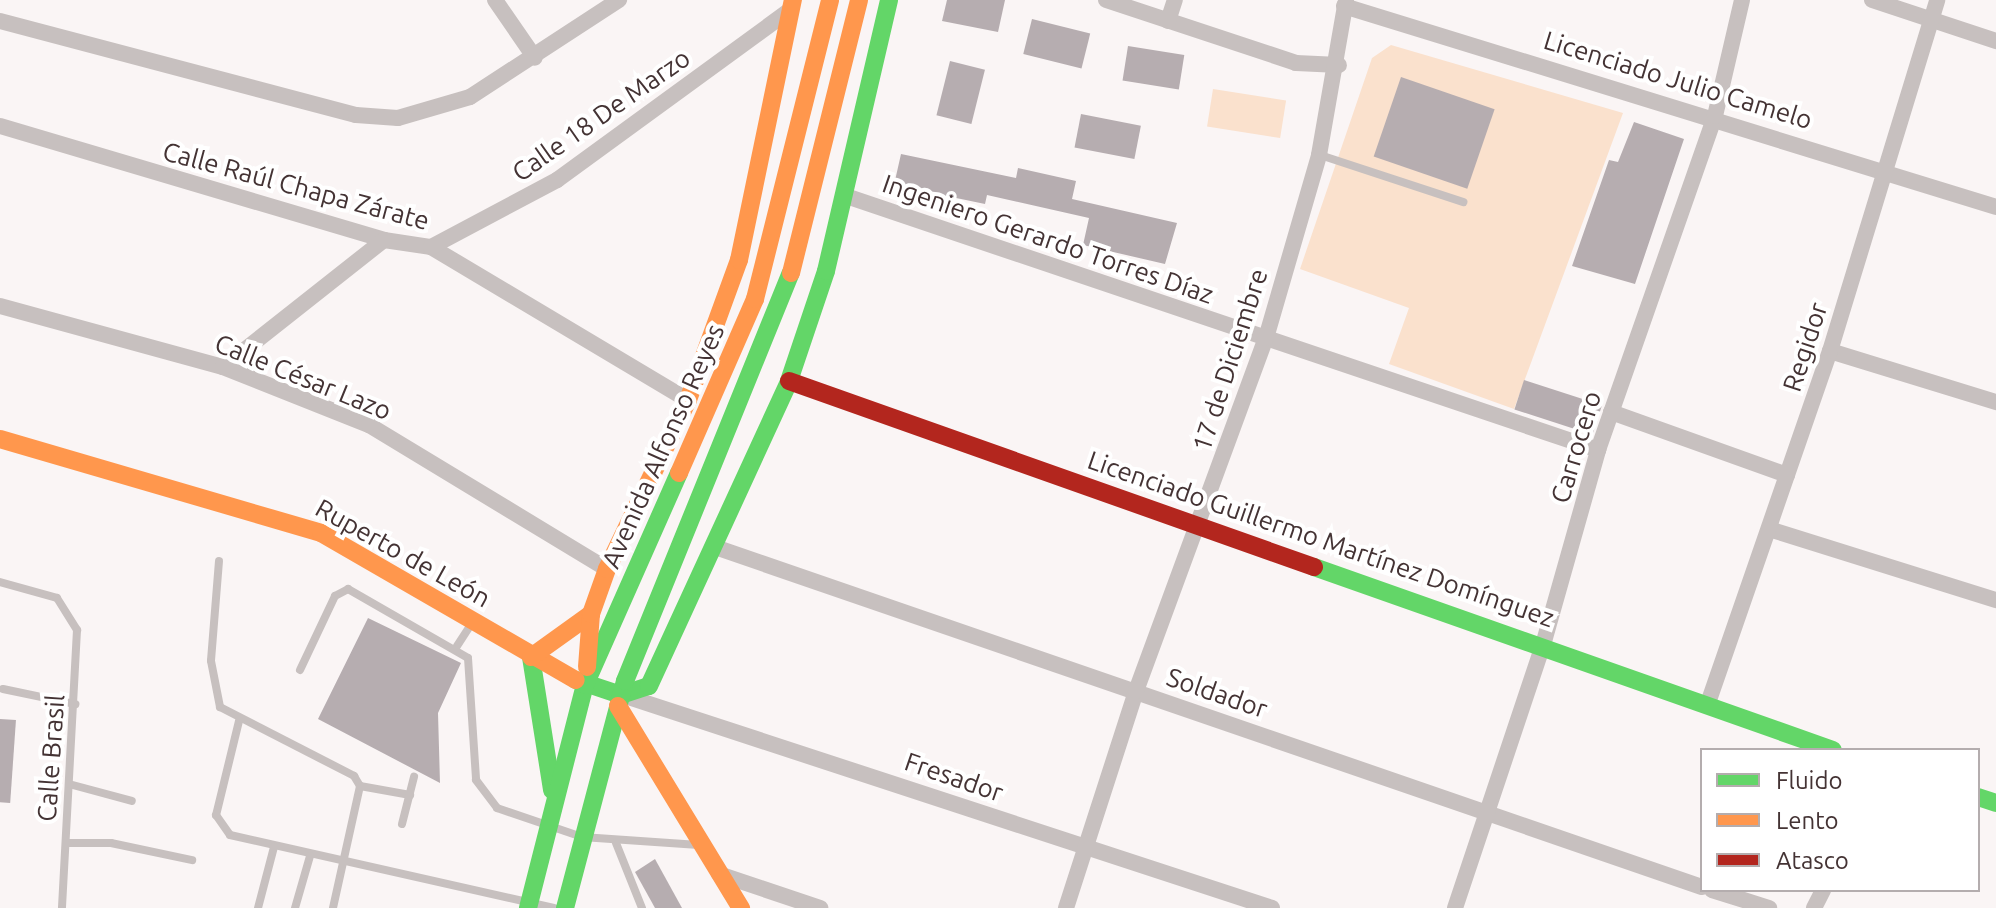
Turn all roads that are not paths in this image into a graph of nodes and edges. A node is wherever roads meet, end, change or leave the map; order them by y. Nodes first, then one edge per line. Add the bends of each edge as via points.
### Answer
1 (495, 0) edge
2 (619, 0) edge
3 (830, 0) edge
4 (859, 0) edge
5 (889, 0) edge
6 (1106, 0) edge
7 (1175, 0) edge
8 (1742, 0) edge
9 (1872, 0) edge
10 (1937, 0) edge
11 (1345, 3) edge
12 (792, 5) edge
13 (1931, 19) junction
14 (0, 21) edge
15 (1168, 21) junction
16 (1996, 41) edge
17 (535, 58) junction
18 (1339, 65) junction
19 (1715, 116) junction
20 (0, 126) edge
21 (1319, 155) junction
22 (821, 165) junction
23 (1886, 171) junction
24 (788, 180) junction
25 (846, 196) junction
26 (1463, 202) dead end
27 (1996, 207) edge
28 (384, 240) junction
29 (431, 247) junction
30 (739, 260) junction
31 (826, 271) junction
32 (0, 306) edge
33 (1266, 338) junction
34 (1830, 351) junction
35 (223, 367) junction
36 (789, 381) junction
37 (688, 400) junction
38 (1996, 402) edge
39 (1611, 412) junction
40 (0, 439) edge
41 (1598, 450) junction
42 (1787, 475) junction
43 (1201, 523) junction
44 (1769, 529) junction
45 (715, 547) junction
46 (219, 561) dead end
47 (607, 569) junction
48 (0, 582) edge
49 (1996, 600) edge
50 (591, 614) junction
51 (473, 621) junction
52 (1543, 645) junction
53 (457, 646) junction
54 (531, 657) junction
55 (300, 670) dead end
56 (585, 685) junction
57 (3, 689) dead end
58 (1136, 691) junction
59 (619, 700) junction
60 (75, 704) junction
61 (1707, 706) junction
62 (239, 721) junction
63 (1827, 748) edge
64 (414, 777) dead end
65 (69, 784) junction
66 (360, 786) junction
67 (410, 795) junction
68 (132, 801) dead end
69 (554, 802) junction
70 (1488, 811) junction
71 (402, 824) dead end
72 (550, 826) junction
73 (582, 837) junction
74 (66, 843) junction
75 (616, 843) junction
76 (699, 845) junction
77 (1085, 846) junction
78 (274, 847) junction
79 (310, 856) junction
80 (192, 860) dead end
81 (345, 865) junction
82 (719, 874) junction
83 (1700, 886) edge
84 (1718, 892) edge
85 (529, 906) edge
86 (62, 908) edge
87 (258, 908) edge
88 (295, 908) edge
89 (333, 908) edge
90 (554, 908) edge
91 (565, 908) edge
92 (642, 908) edge
93 (741, 908) edge
94 (820, 908) edge
95 (1066, 908) edge
96 (1272, 908) edge
97 (1455, 908) edge
98 (1769, 908) edge

1 - 17 street
2 - 17 street
3 - 24 street, Avenida Alfonso Reyes
4 - 22 street, Avenida Alfonso Reyes
5 - 25 street
6 - 15 street
7 - 15 street
8 - 19 street, Carrocero
9 - 13 street
10 - 13 street, Regidor
11 - 18 street, 17 de Diciembre
11 - 19 street, Licenciado Julio Camelo
12 - 29 street, Calle 18 De Marzo via 557,180
12 - 30 street
13 - 16 street
13 - 23 street, Regidor
14 - 17 street via 370,116 435,111
15 - 18 street via 1296,63
18 - 21 street, 17 de Diciembre
19 - 23 street, Licenciado Julio Camelo
19 - 39 street, Carrocero
20 - 28 street, Calle Raúl Chapa Zárate
21 - 26 lane
21 - 33 street, 17 de Diciembre
22 - 31 street
22 - 59 street, Avenida Alfonso Reyes via 782,308
23 - 27 street, Licenciado Julio Camelo
23 - 34 street, Regidor
24 - 30 street
24 - 56 street, Avenida Alfonso Reyes via 755,299
25 - 31 street
25 - 33 street, Ingeniero Gerardo Torres Díaz
28 - 29 street, Calle Raúl Chapa Zárate
28 - 35 street
29 - 37 street, Calle Raúl Chapa Zárate
30 - 37 street
31 - 36 street
32 - 35 street, Calle César Lazo
33 - 41 street, Ingeniero Gerardo Torres Díaz
33 - 43 street, 17 de Diciembre
34 - 38 street
34 - 42 street, Regidor
35 - 47 street, Calle César Lazo via 369,425
36 - 43 street, Licenciado Guillermo Martínez Domínguez
36 - 45 street
37 - 47 street
39 - 41 street, Carrocero
39 - 42 street
40 - 51 street, Ruperto de León via 275,515 321,533
41 - 52 street, Carrocero
42 - 44 street, Regidor
43 - 52 street, Licenciado Guillermo Martínez Domínguez
43 - 58 street, 17 de Diciembre
44 - 49 street
44 - 61 street, Regidor
45 - 58 street, Soldador
45 - 59 street via 658,676
46 - 62 lane via 212,688
47 - 50 street
48 - 60 lane, Calle Brasil via 57,598 70,612 79,651
50 - 54 street
50 - 56 street
51 - 53 lane
51 - 54 street, Ruperto de León
52 - 61 street, Licenciado Guillermo Martínez Domínguez
52 - 70 street, Carrocero
53 - 55 lane via 348,589 335,596
53 - 72 lane via 473,674 471,748 485,798 524,823
54 - 56 street, Ruperto de León
54 - 69 street
56 - 59 street, Ruperto de León
56 - 69 street, Avenida Alfonso Reyes
57 - 60 lane
58 - 70 street, Soldador
58 - 77 street, 17 de Diciembre
59 - 73 street, Avenida Alfonso Reyes
59 - 76 street
59 - 77 street, Fresador
60 - 65 lane, Calle Brasil
61 - 63 street, Licenciado Guillermo Martínez Domínguez
62 - 66 lane via 354,776
62 - 78 lane via 216,815 230,835
64 - 67 lane
65 - 68 lane
65 - 74 lane, Calle Brasil
66 - 67 lane
66 - 81 lane
67 - 71 lane
69 - 72 street, Avenida Alfonso Reyes
70 - 83 street, Soldador
70 - 97 street, Carrocero
72 - 73 lane
72 - 85 street, Avenida Alfonso Reyes
73 - 75 lane
73 - 91 street, Avenida Alfonso Reyes
74 - 80 lane via 111,843
74 - 86 lane, Calle Brasil
75 - 76 lane
75 - 92 lane
76 - 82 street
77 - 95 street, 17 de Diciembre
77 - 96 street, Fresador
78 - 79 lane
78 - 87 lane
79 - 81 lane
79 - 88 lane
81 - 85 lane
81 - 89 lane
82 - 93 street
82 - 94 street
84 - 98 street
85 - 90 lane

